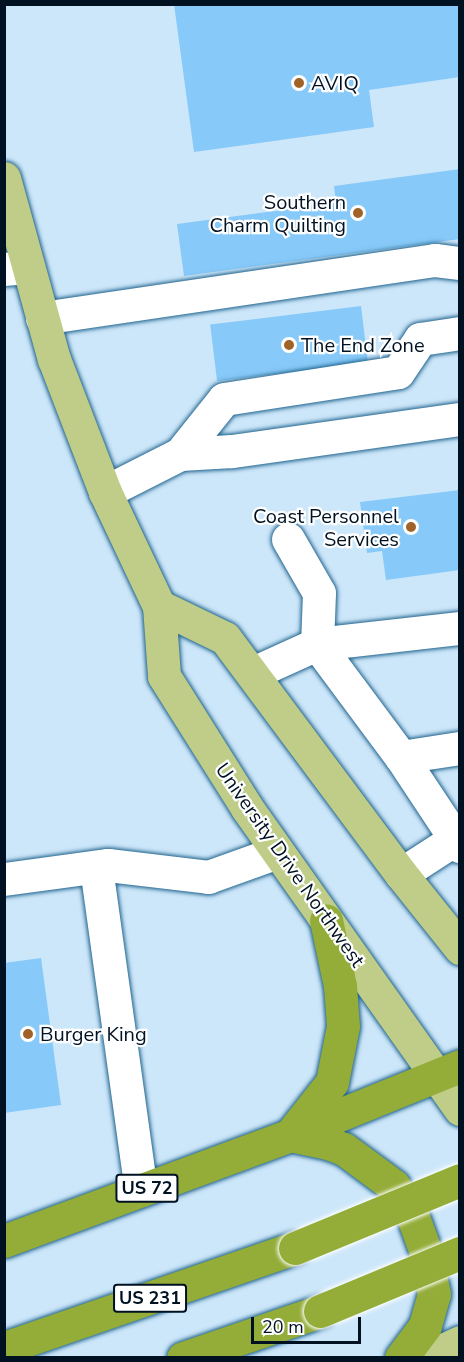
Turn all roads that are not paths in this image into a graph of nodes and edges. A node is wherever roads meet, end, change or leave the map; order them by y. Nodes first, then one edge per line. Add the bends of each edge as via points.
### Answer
1 (4, 178) edge
2 (459, 263) edge
3 (16, 268) edge
4 (42, 318) junction
5 (459, 333) edge
6 (459, 419) edge
7 (180, 454) junction
8 (105, 492) junction
9 (288, 539) dead end
10 (159, 606) junction
11 (459, 628) edge
12 (317, 644) junction
13 (253, 673) junction
14 (459, 748) edge
15 (401, 757) junction
16 (457, 842) edge
17 (278, 852) junction
18 (96, 867) junction
19 (401, 874) junction
20 (4, 879) edge
21 (422, 900) junction
22 (326, 920) junction
23 (459, 923) edge
24 (459, 948) edge
25 (448, 1070) edge
26 (459, 1108) edge
27 (290, 1135) junction
28 (459, 1180) edge
29 (141, 1190) junction
30 (4, 1241) edge
31 (459, 1254) edge
32 (459, 1342) edge
33 (4, 1348) edge
34 (183, 1358) edge
35 (401, 1358) edge
36 (426, 1358) edge

1 - 3 main road, University Drive Northwest
2 - 4 lane via 435,260
3 - 4 main road, University Drive Northwest
4 - 8 main road, University Drive Northwest
5 - 7 lane via 420,339 398,372 224,399
6 - 7 lane via 232,452
7 - 8 lane
8 - 10 main road, University Drive Northwest
9 - 12 lane via 319,593
10 - 13 main road via 225,638
10 - 17 main road, University Drive Northwest via 164,676
11 - 12 lane
12 - 13 lane
12 - 15 lane
13 - 19 main road
14 - 15 lane
15 - 16 lane
16 - 19 lane
17 - 18 lane via 208,877 108,865
17 - 22 main road, University Drive Northwest
18 - 20 lane
18 - 29 lane
19 - 21 main road
21 - 23 main road
21 - 24 main road
22 - 25 main road, University Drive Northwest
22 - 27 highway via 340,986 343,1026 332,1082
25 - 26 main road, University Drive Northwest
25 - 27 highway, US 72
27 - 29 highway, US 72
27 - 35 highway via 328,1143 361,1161 394,1185 413,1217 434,1294 425,1326
28 - 33 highway, US 231, bridge via 295,1248
29 - 30 highway, US 72
31 - 34 highway, bridge via 320,1311
32 - 36 main road

